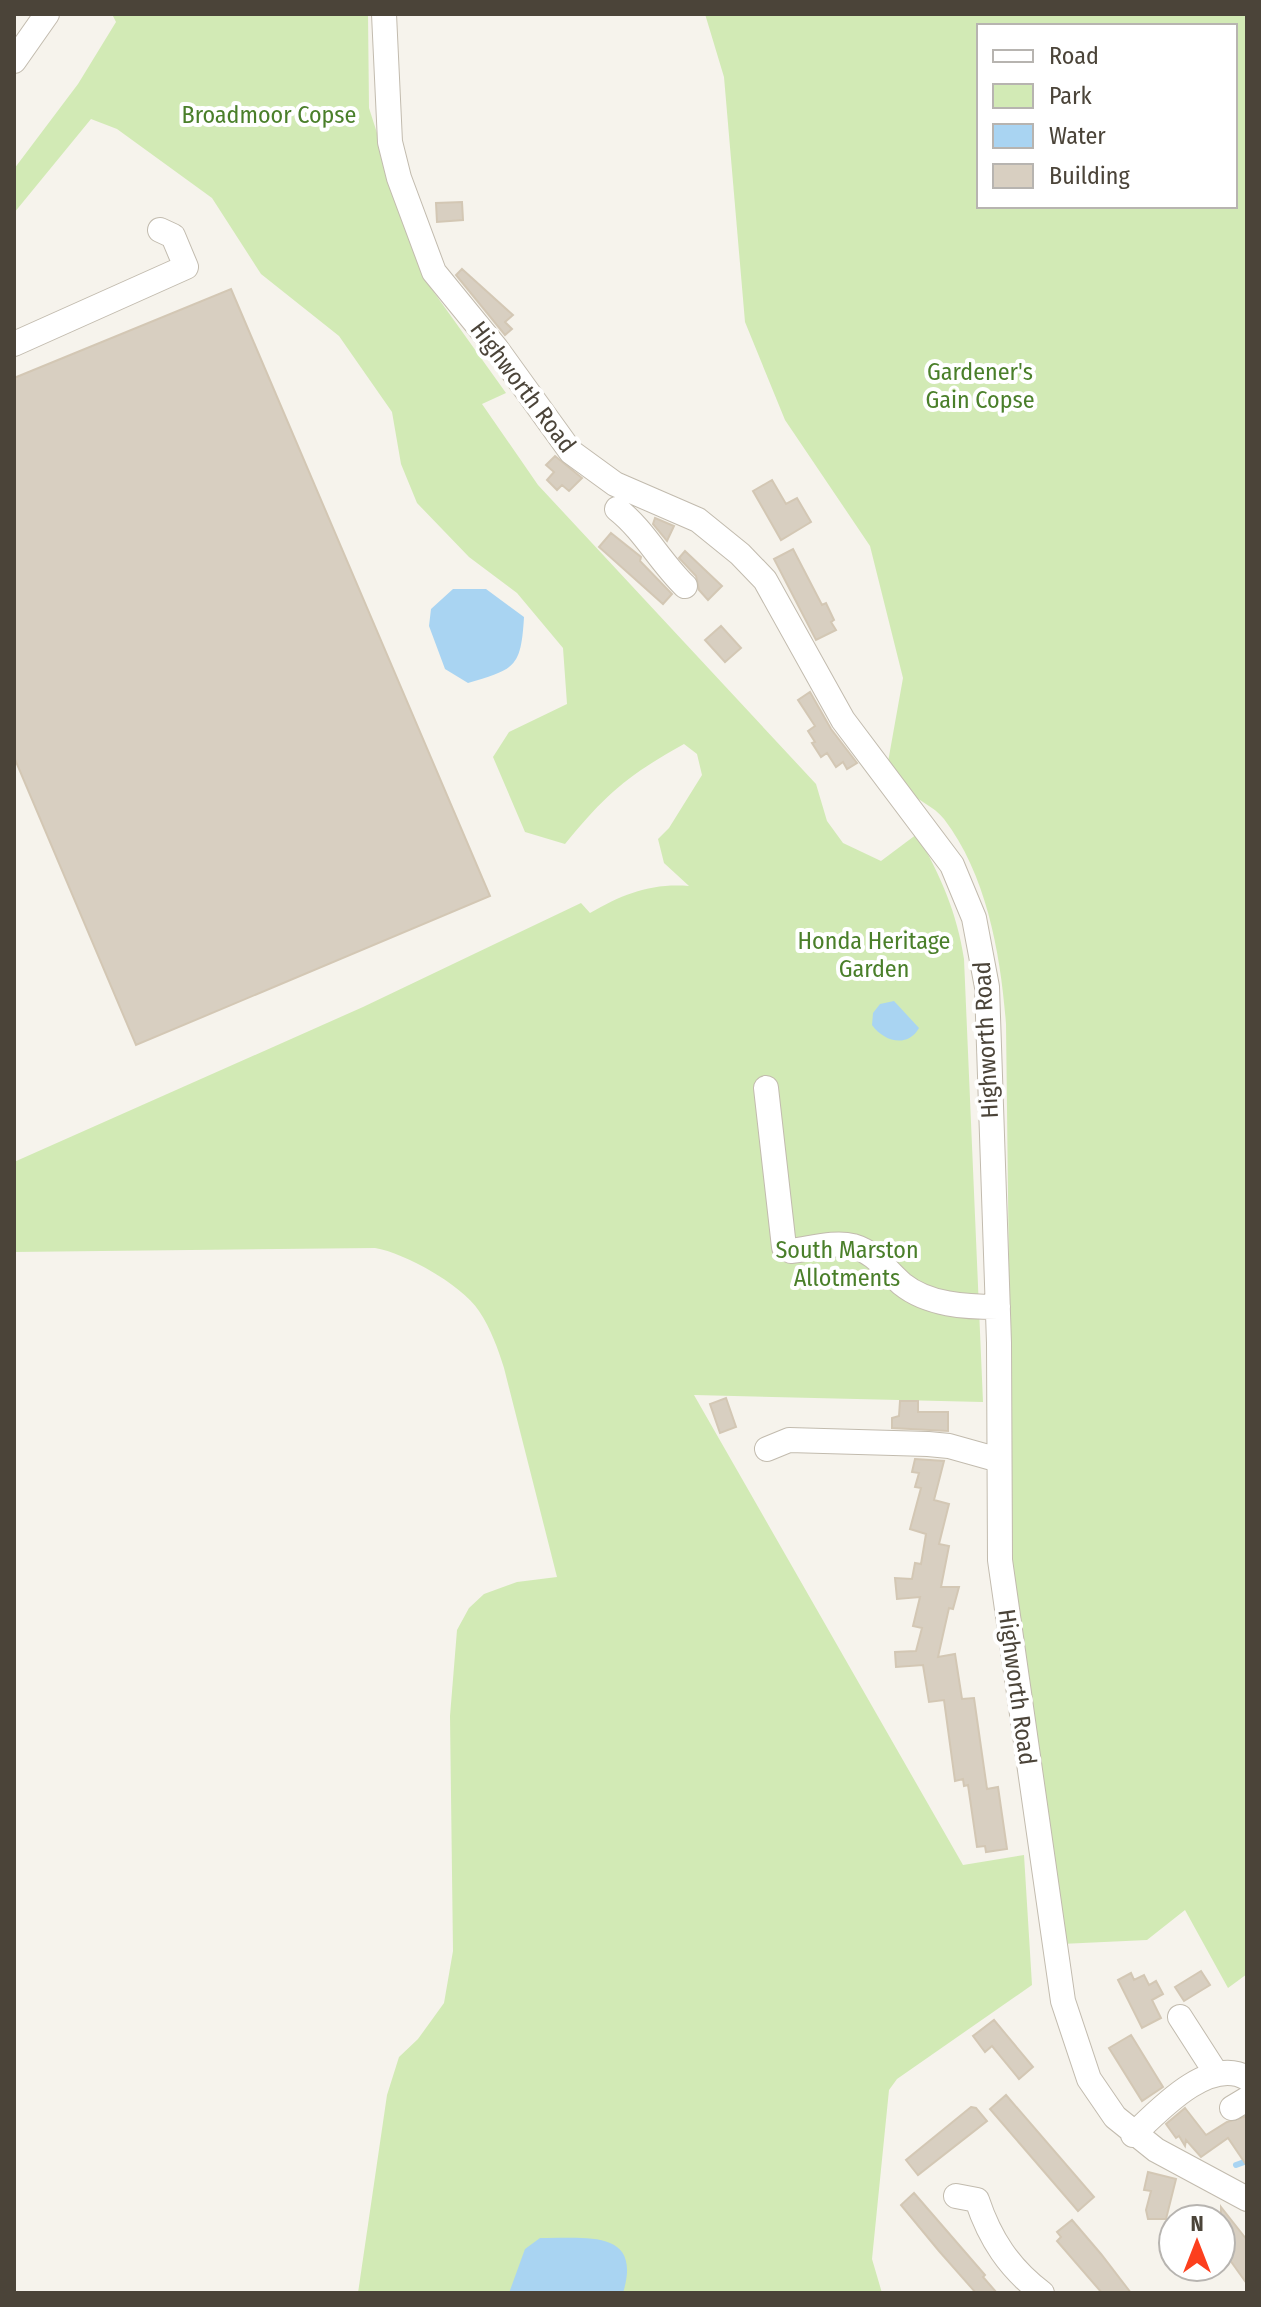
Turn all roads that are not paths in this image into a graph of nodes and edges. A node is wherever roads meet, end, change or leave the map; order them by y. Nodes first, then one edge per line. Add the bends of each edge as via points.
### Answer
1 (47, 14) edge
2 (384, 14) edge
3 (14, 61) edge
4 (160, 230) dead end
5 (14, 344) edge
6 (653, 499) junction
7 (617, 509) dead end
8 (637, 525) junction
9 (685, 586) dead end
10 (766, 1088) dead end
11 (998, 1307) junction
12 (767, 1449) dead end
13 (999, 1460) junction
14 (1180, 2017) dead end
15 (1216, 2073) junction
16 (1247, 2078) edge
17 (1133, 2135) junction
18 (974, 2194) dead end
19 (1247, 2199) edge
20 (1042, 2293) edge

1 - 3 street
2 - 6 street, Highworth Road via 390,142 434,272 571,452 615,484
4 - 5 street via 173,236 186,267
6 - 8 street
6 - 11 street, Highworth Road via 698,520 765,580 843,720 934,837 962,885 987,987
7 - 8 street
8 - 9 street via 656,556
10 - 11 street via 784,1247 855,1247 921,1295 958,1305
11 - 13 street, Highworth Road
12 - 13 street via 789,1440 941,1445
13 - 17 street, Highworth Road via 1003,1590 1059,1982 1089,2079
14 - 15 street
15 - 16 street via 1235,2072
15 - 17 street
17 - 19 street, Highworth Road
18 - 20 street via 996,2245

